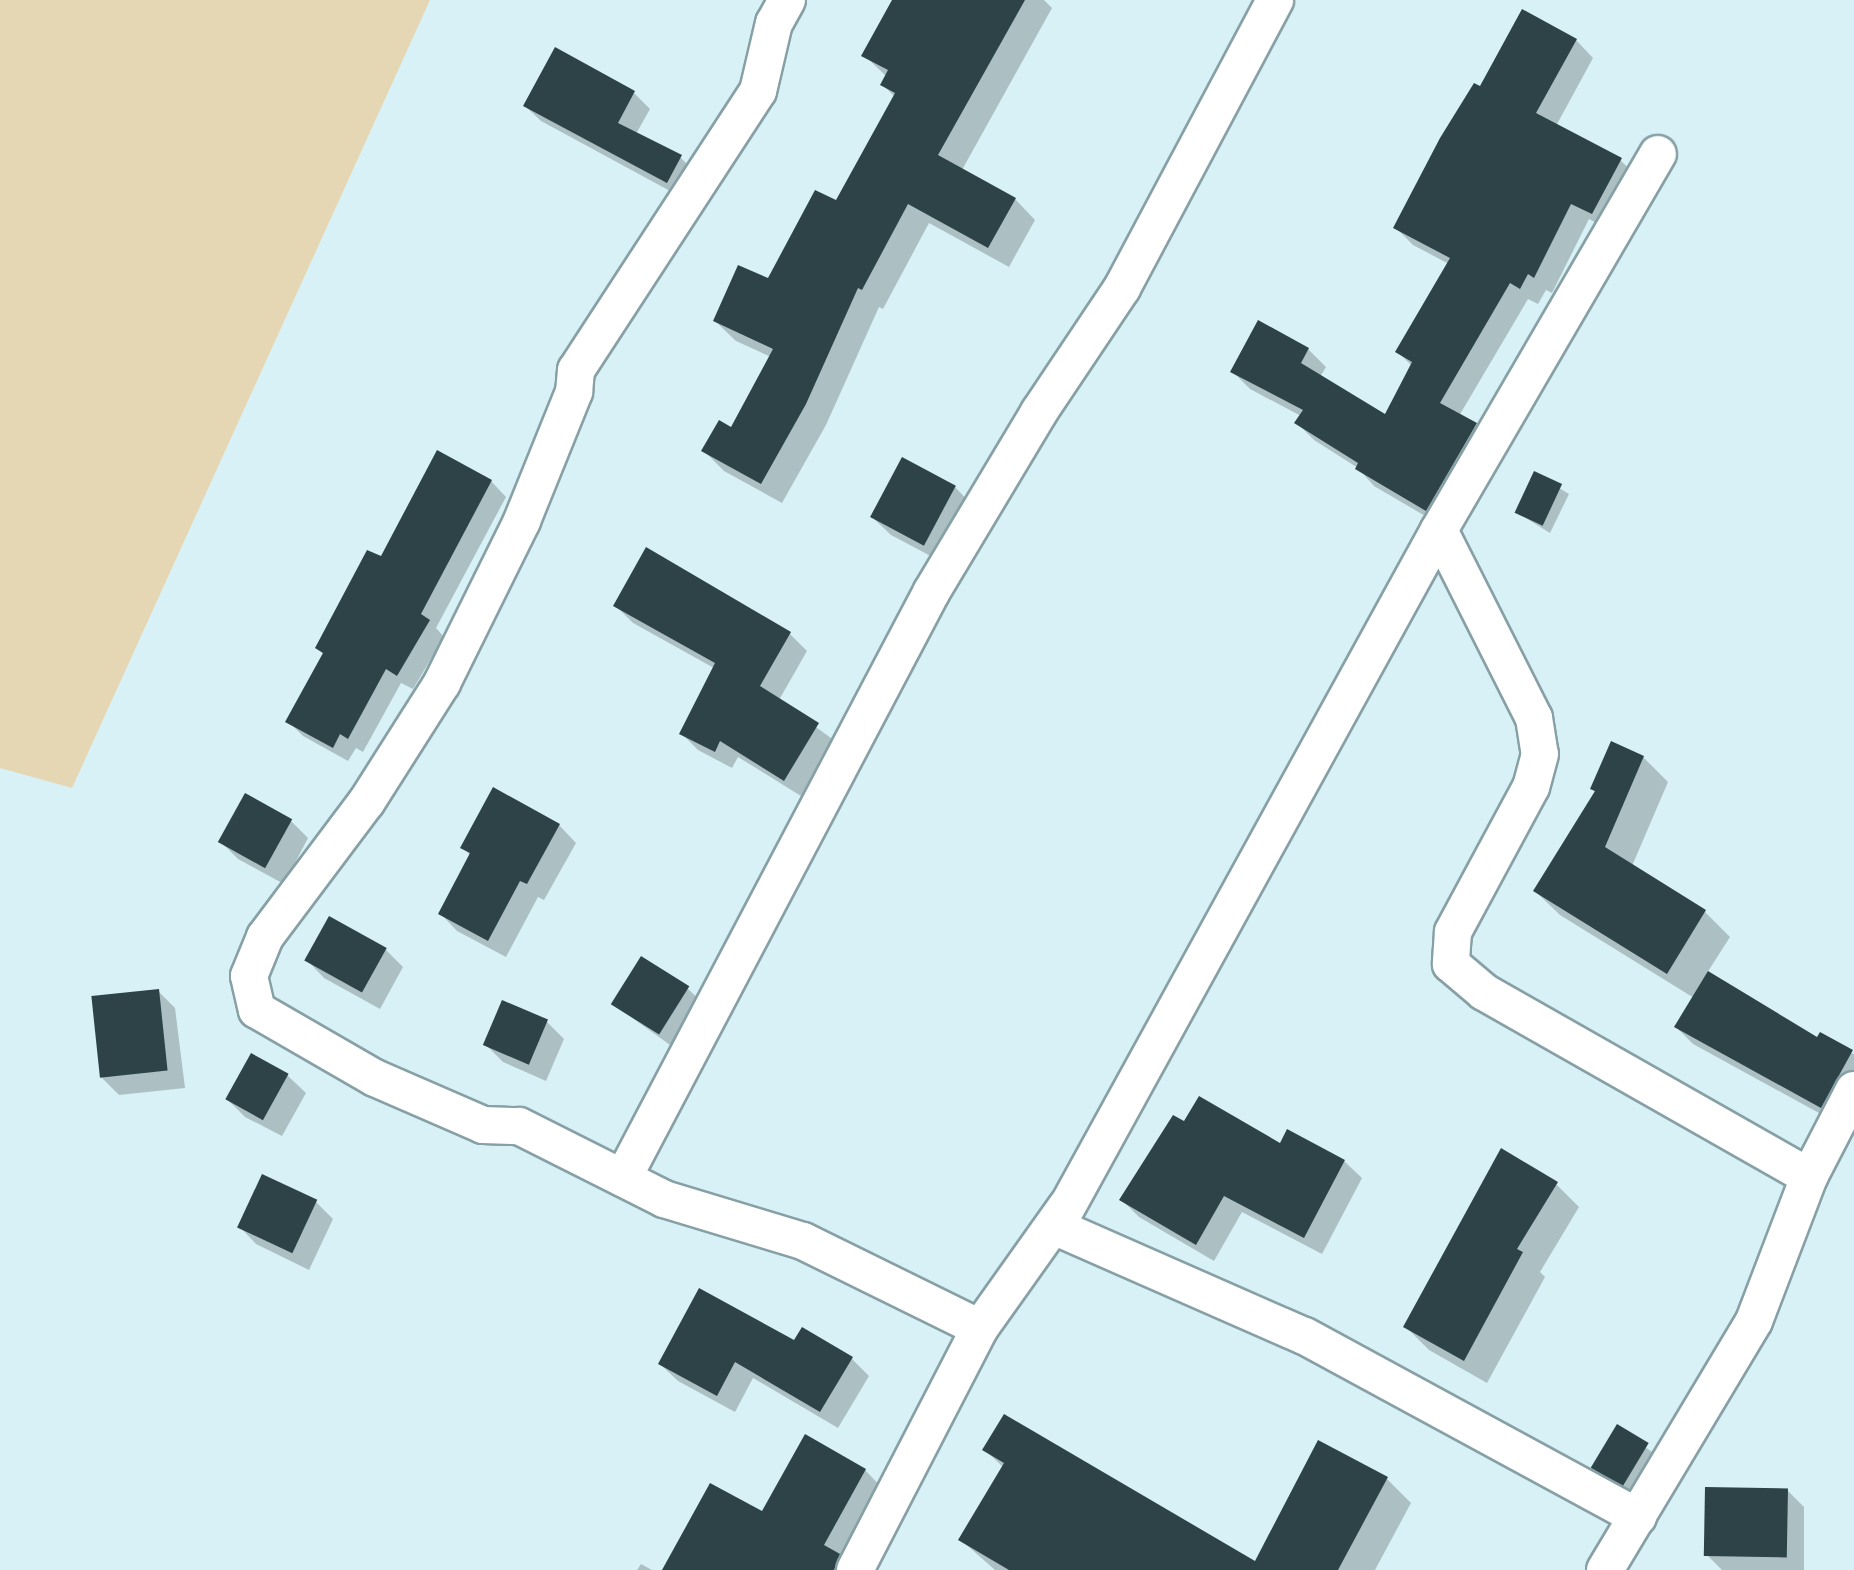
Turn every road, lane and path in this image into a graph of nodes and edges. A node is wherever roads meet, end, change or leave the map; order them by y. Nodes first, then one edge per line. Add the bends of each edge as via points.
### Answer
1 (787, 0) edge
2 (1275, 0) edge
3 (1658, 154) dead end
4 (1439, 530) junction
5 (1854, 1090) edge
6 (1809, 1177) junction
7 (623, 1178) junction
8 (1071, 1199) junction
9 (980, 1328) junction
10 (1638, 1517) junction
11 (855, 1570) edge
12 (1605, 1570) edge

1 - 7 street via 774,23 758,91 576,370 574,392 522,521 442,683 367,801 265,937 249,976 257,1010 375,1078 483,1125 519,1126
2 - 7 street via 1122,288 1039,412 932,591
3 - 4 street
4 - 6 street via 1534,718 1540,754 1531,787 1453,932 1451,964 1484,992
4 - 8 street
5 - 6 street
6 - 10 street via 1754,1321
7 - 9 street via 664,1199 803,1241
8 - 9 street
8 - 10 street via 1056,1227 1304,1336
9 - 11 street
10 - 12 street

